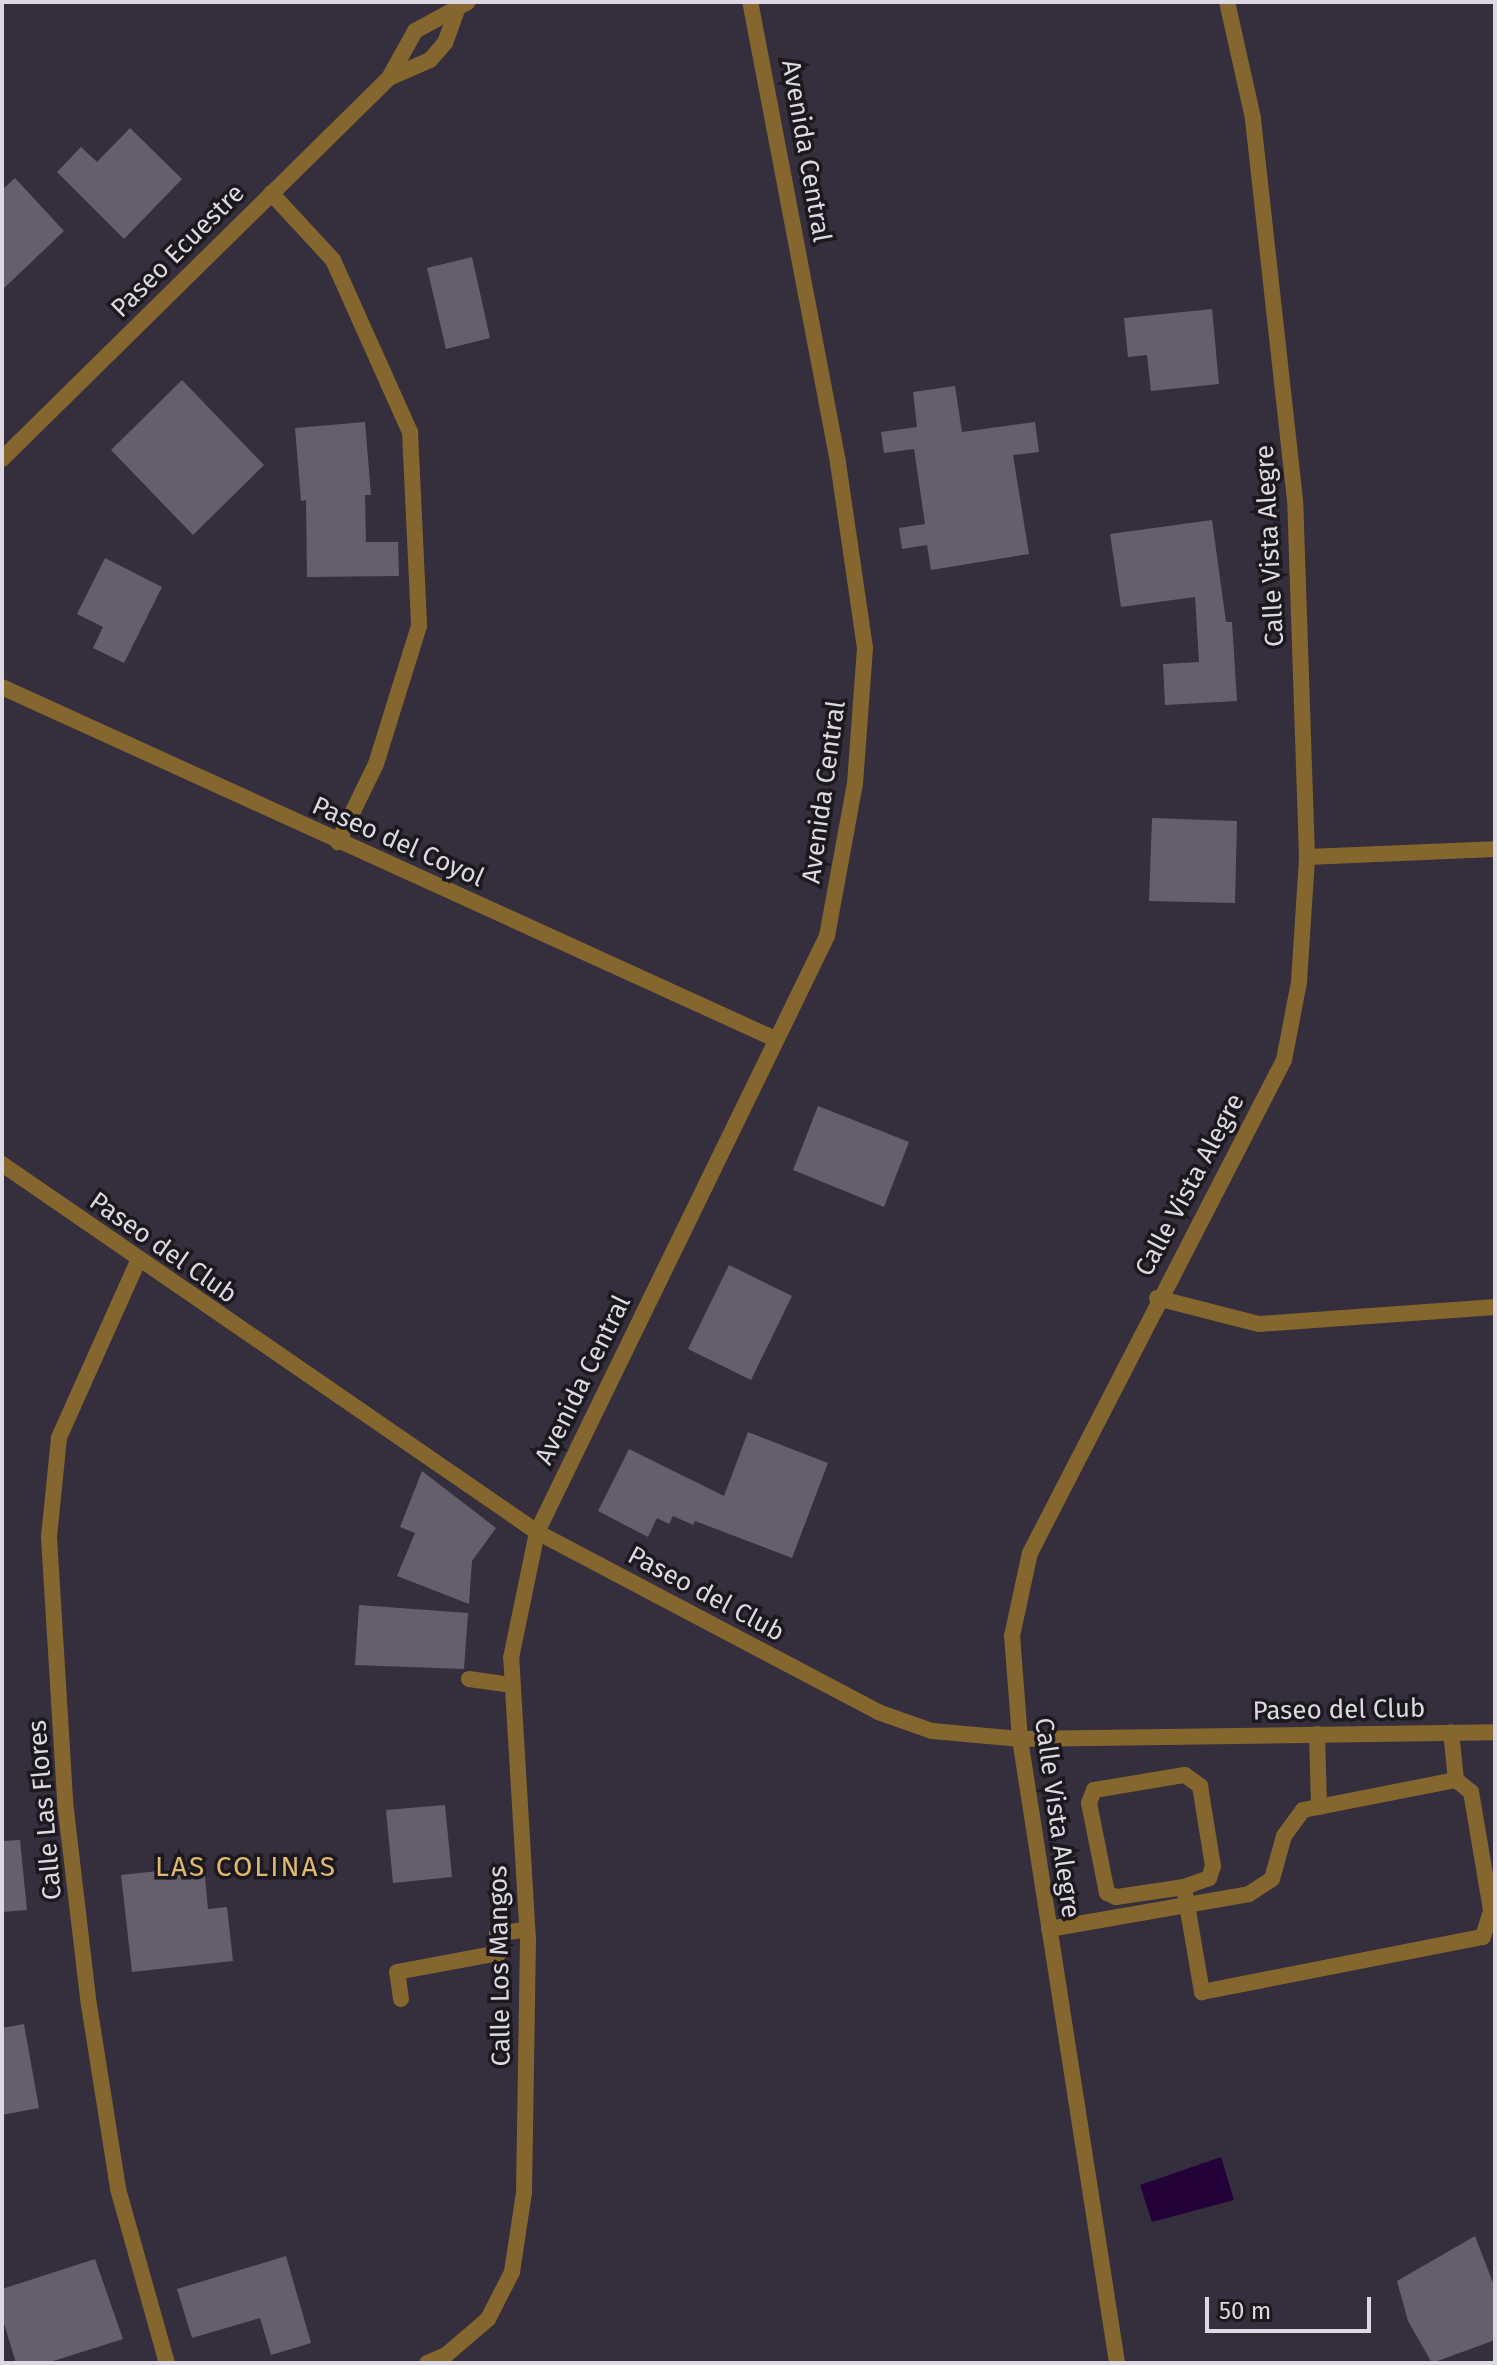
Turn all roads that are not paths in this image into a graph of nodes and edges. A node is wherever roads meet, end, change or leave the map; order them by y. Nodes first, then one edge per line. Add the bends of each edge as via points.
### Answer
1 (750, 2) edge
2 (1227, 2) edge
3 (462, 7) edge
4 (389, 78) junction
5 (271, 193) junction
6 (2, 459) edge
7 (2, 687) edge
8 (338, 842) junction
9 (1495, 849) edge
10 (1307, 857) junction
11 (775, 1039) junction
12 (2, 1164) edge
13 (138, 1261) junction
14 (1157, 1298) junction
15 (1495, 1307) edge
16 (537, 1532) junction
17 (469, 1679) dead end
18 (511, 1685) junction
19 (1451, 1732) junction
20 (1495, 1732) edge
21 (1317, 1734) junction
22 (1020, 1739) junction
23 (1456, 1780) junction
24 (1319, 1807) junction
25 (1184, 1887) junction
26 (1186, 1905) junction
27 (527, 1929) junction
28 (1049, 1929) junction
29 (401, 1999) dead end
30 (167, 2363) edge
31 (427, 2363) edge
32 (1117, 2363) edge

1 - 11 street, Avenida Central via 836,448 865,648 855,784 827,936
2 - 10 street, Calle Vista Alegre via 1253,118 1295,500
3 - 4 street via 445,43 430,60
3 - 4 street via 430,18 415,31
4 - 5 street, Paseo Ecuestre
5 - 6 street, Paseo Ecuestre
5 - 8 street via 333,260 410,432 419,626 376,764
7 - 8 street, Paseo del Coyol
8 - 11 street, Paseo del Coyol
9 - 10 street
10 - 14 street, Calle Vista Alegre via 1299,982 1284,1060
11 - 16 street, Avenida Central
12 - 13 street, Paseo del Club
13 - 16 street, Paseo del Club
13 - 30 street, Calle Las Flores via 59,1438 49,1537 65,1802 89,2005 118,2189
14 - 15 street via 1259,1324
14 - 22 street, Calle Vista Alegre via 1030,1553 1012,1636
16 - 18 street, Calle Los Mangos via 515,1626
16 - 22 street, Paseo del Club via 878,1712 932,1731
17 - 18 street
18 - 27 street, Calle Los Mangos
19 - 20 street, Paseo del Club
19 - 21 street, Paseo del Club
19 - 23 street
21 - 22 street, Paseo del Club
21 - 24 street
22 - 28 street, Calle Vista Alegre
23 - 24 street
23 - 26 street via 1471,1792 1474,1807 1491,1910 1483,1937 1202,1992
24 - 26 street via 1293,1820 1272,1879 1249,1894
25 - 25 street via 1209,1878 1213,1866 1195,1780 1185,1775 1094,1790 1089,1803 1107,1893 1116,1897
25 - 26 street
26 - 28 street
27 - 29 street via 497,1934 499,1953 397,1972
27 - 31 street, Calle Los Mangos via 524,2193 512,2272 488,2319
28 - 32 street, Calle Vista Alegre

